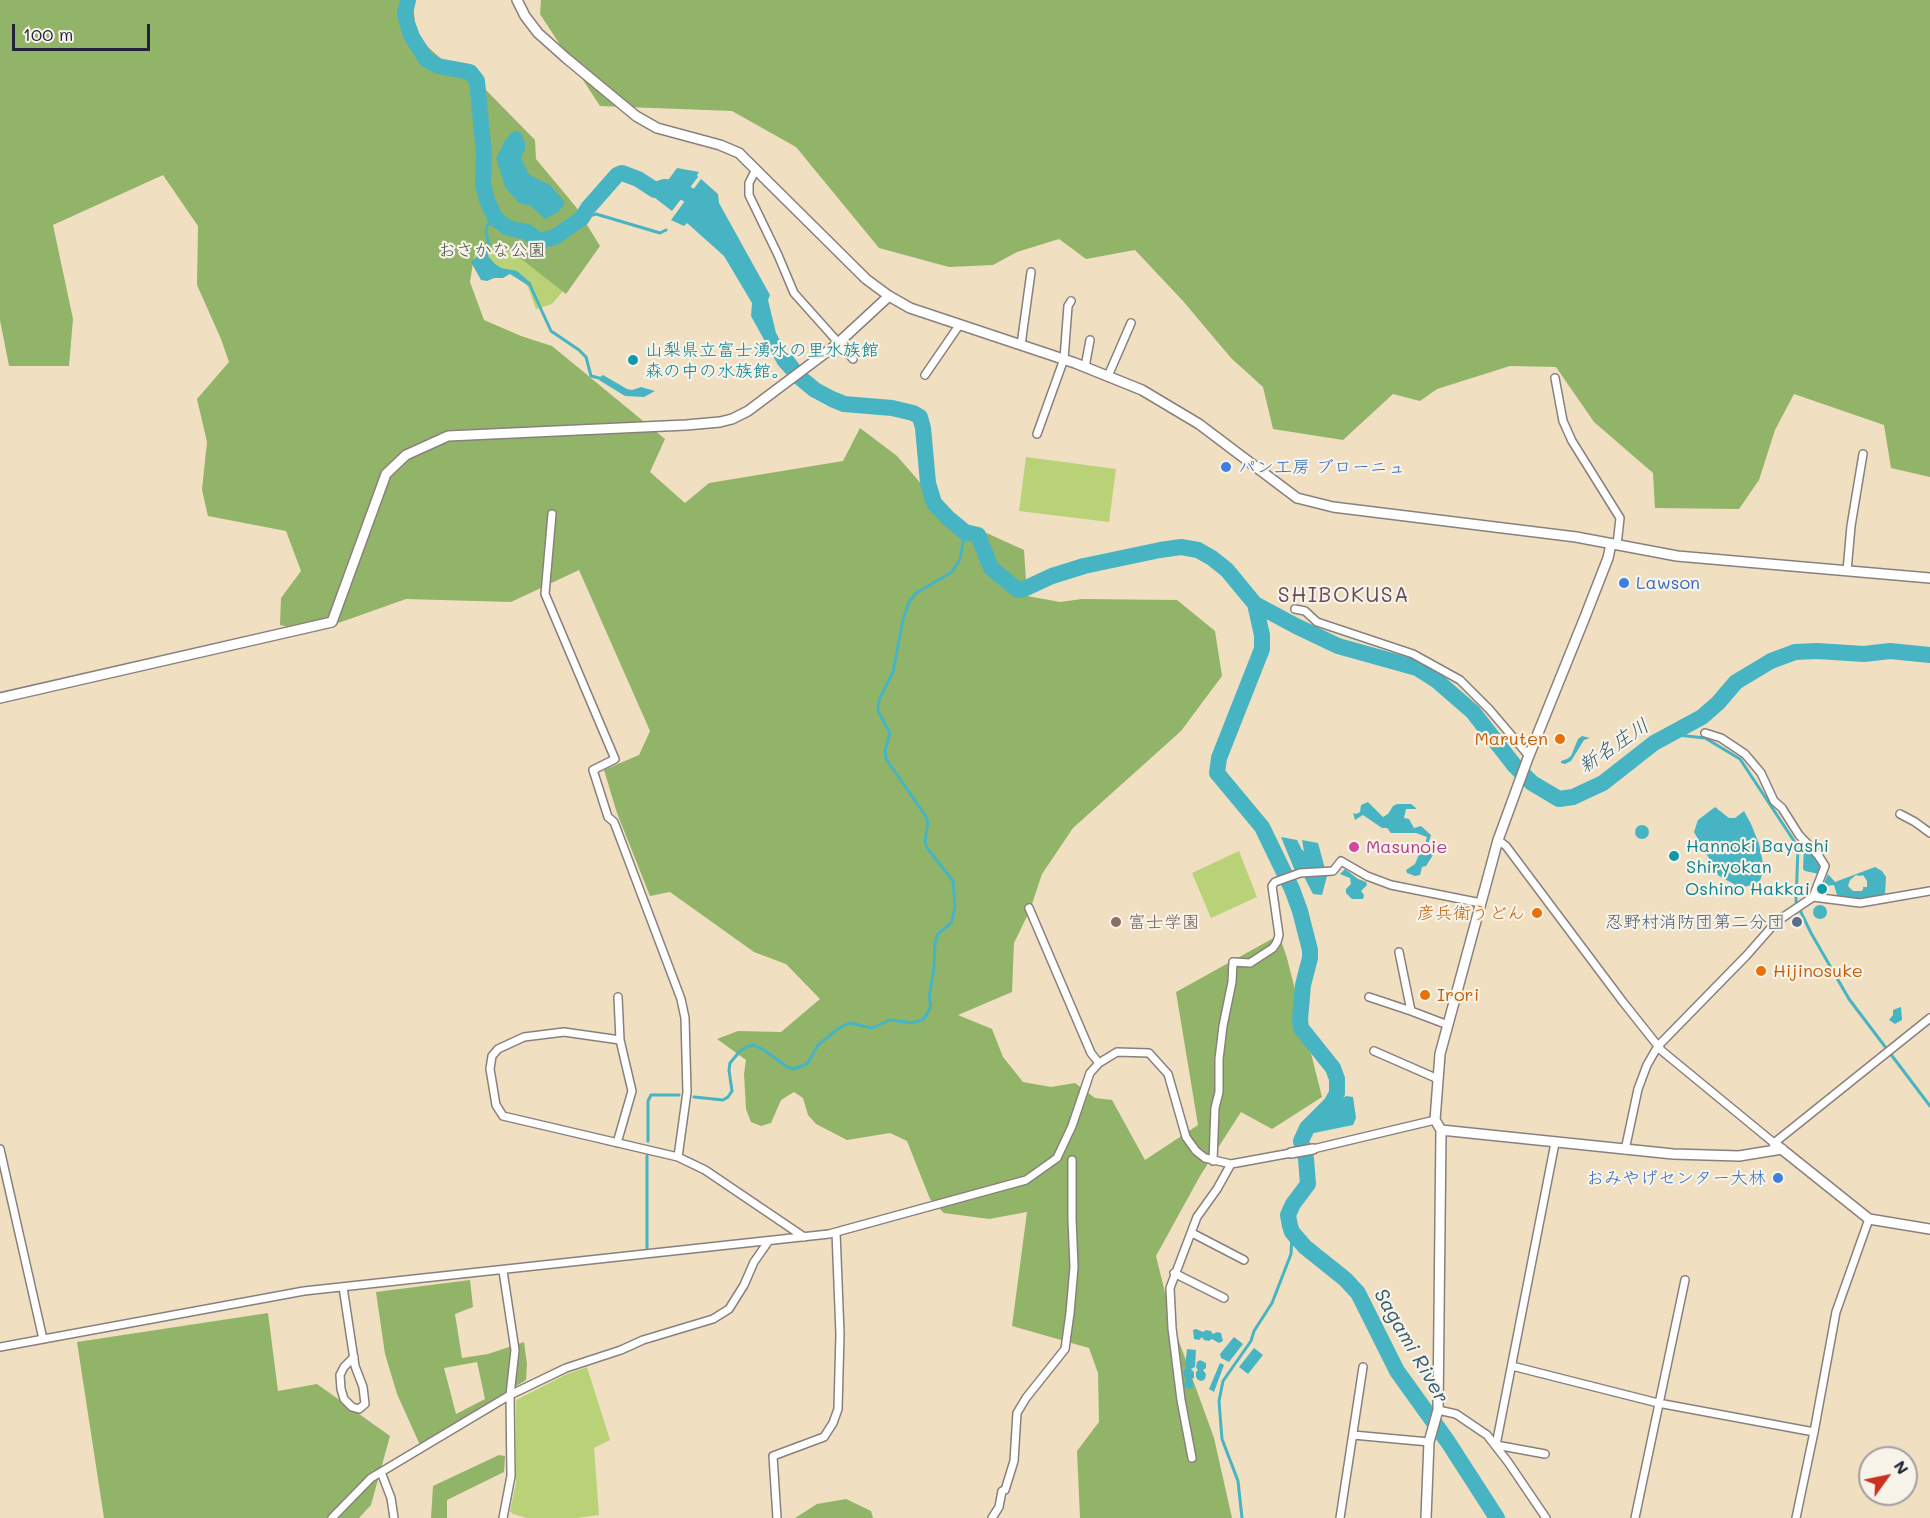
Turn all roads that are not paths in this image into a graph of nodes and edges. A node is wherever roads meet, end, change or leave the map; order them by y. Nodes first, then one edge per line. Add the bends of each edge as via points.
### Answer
1 (517, 0) edge
2 (524, 0) edge
3 (525, 16) junction
4 (756, 169) junction
5 (1031, 272) dead end
6 (889, 296) junction
7 (1071, 301) dead end
8 (1131, 323) dead end
9 (960, 324) junction
10 (1090, 340) dead end
11 (837, 344) junction
12 (1021, 345) junction
13 (853, 359) dead end
14 (1064, 359) junction
15 (1085, 367) junction
16 (925, 375) dead end
17 (1108, 376) junction
18 (1555, 378) dead end
19 (1037, 434) dead end
20 (1863, 454) dead end
21 (552, 514) dead end
22 (1614, 544) junction
23 (1847, 571) junction
24 (1930, 578) edge
25 (1296, 609) dead end
26 (0, 698) edge
27 (1705, 733) dead end
28 (1528, 757) junction
29 (1900, 814) dead end
30 (1930, 833) edge
31 (1498, 840) junction
32 (1930, 891) edge
33 (1813, 897) junction
34 (1481, 903) junction
35 (1029, 908) dead end
36 (1399, 952) dead end
37 (1370, 996) dead end
38 (618, 997) dead end
39 (1411, 1011) junction
40 (1930, 1018) edge
41 (1448, 1024) junction
42 (620, 1040) junction
43 (1658, 1046) junction
44 (1374, 1051) dead end
45 (1099, 1063) junction
46 (1438, 1079) junction
47 (1435, 1120) junction
48 (1441, 1130) junction
49 (617, 1143) junction
50 (1556, 1143) junction
51 (1774, 1143) junction
52 (0, 1149) edge
53 (1313, 1149) joint
54 (1782, 1149) junction
55 (1625, 1150) junction
56 (1291, 1153) joint
57 (678, 1156) junction
58 (1072, 1160) dead end
59 (1213, 1161) junction
60 (1231, 1164) junction
61 (1869, 1220) junction
62 (1930, 1229) edge
63 (836, 1232) junction
64 (1192, 1233) junction
65 (804, 1237) junction
66 (768, 1242) junction
67 (1244, 1260) dead end
68 (503, 1271) junction
69 (1174, 1273) junction
70 (1685, 1280) dead end
71 (343, 1287) junction
72 (1224, 1298) dead end
73 (43, 1339) junction
74 (0, 1347) edge
75 (354, 1357) junction
76 (1512, 1366) junction
77 (1363, 1367) dead end
78 (510, 1395) junction
79 (1658, 1403) junction
80 (1438, 1411) junction
81 (1814, 1432) junction
82 (1353, 1435) junction
83 (1429, 1442) junction
84 (1496, 1445) junction
85 (1545, 1454) dead end
86 (1192, 1458) dead end
87 (381, 1472) junction
88 (332, 1518) edge
89 (394, 1518) edge
90 (503, 1518) edge
91 (777, 1518) edge
92 (992, 1518) edge
93 (1340, 1518) edge
94 (1426, 1518) edge
95 (1546, 1518) edge
96 (1635, 1518) edge
97 (1796, 1518) edge

1 - 3 street
2 - 3 street
3 - 4 street via 538,33 636,116 657,128 739,153
4 - 6 street via 866,279
4 - 11 street via 749,183 749,195 794,293
5 - 12 street
6 - 9 street via 910,308
6 - 11 street
7 - 14 street
8 - 17 street
9 - 12 street
9 - 16 street
10 - 15 street
11 - 13 street
11 - 26 street via 748,411 720,422 448,436 406,455 386,474 332,622
12 - 14 street
14 - 15 street
14 - 19 street
15 - 17 street
17 - 22 street via 1142,390 1199,424 1297,498 1333,507
18 - 22 street via 1563,421 1572,441 1620,518
20 - 23 street
21 - 57 street via 545,594 615,759 593,770 685,1018 687,1092
22 - 23 street via 1677,556
22 - 28 street
23 - 24 street
25 - 28 street via 1305,611 1317,622 1413,654 1460,680
27 - 33 street via 1721,738 1745,754 1798,835 1818,855 1825,866
28 - 31 street
29 - 30 street
31 - 34 street
31 - 43 street
32 - 33 street via 1860,903
33 - 43 street via 1776,922
34 - 41 street
34 - 59 street via 1391,885 1341,861 1333,871 1300,873 1275,882 1272,886 1277,942 1250,963 1233,962 1233,982 1223,1026
35 - 45 street via 1091,1053
36 - 39 street
37 - 39 street
38 - 42 street
39 - 41 street
40 - 51 street
41 - 46 street
42 - 49 street via 632,1091
42 - 49 street via 564,1032 524,1037 498,1049 490,1069 496,1105 503,1116
43 - 51 street
43 - 55 street via 1638,1089
44 - 46 street
45 - 59 street via 1117,1052 1149,1053 1168,1074 1186,1137 1196,1151
45 - 63 street via 1090,1074 1057,1158 1026,1180
46 - 47 street
47 - 48 street
47 - 53 street
48 - 50 street
48 - 80 street
49 - 57 street
50 - 55 street
50 - 76 street
51 - 54 street
52 - 73 street
53 - 56 street
54 - 55 street via 1739,1156
54 - 61 street
56 - 60 street
57 - 65 street
58 - 92 street via 1074,1267 1065,1349 1017,1413 1014,1461
59 - 60 street
60 - 64 street via 1197,1217
61 - 62 street
61 - 81 street via 1836,1312
63 - 65 street
63 - 91 street via 838,1409 824,1437 773,1456
64 - 67 street
64 - 69 street
65 - 66 street
66 - 68 street
66 - 78 street via 729,1309 713,1319 566,1368
68 - 71 street
68 - 78 street via 515,1350
69 - 72 street
69 - 86 street via 1171,1317
70 - 79 street
71 - 73 street
71 - 75 street
73 - 74 street
75 - 75 street via 365,1404 359,1408 344,1399 341,1389 340,1375
76 - 79 street
76 - 84 street
77 - 82 street
78 - 87 street
78 - 90 street via 511,1476
79 - 81 street
79 - 96 street
80 - 83 street
80 - 84 street via 1456,1414
81 - 97 street
82 - 83 street
82 - 93 street
83 - 94 street
84 - 85 street
84 - 95 street
87 - 88 street
87 - 89 street

